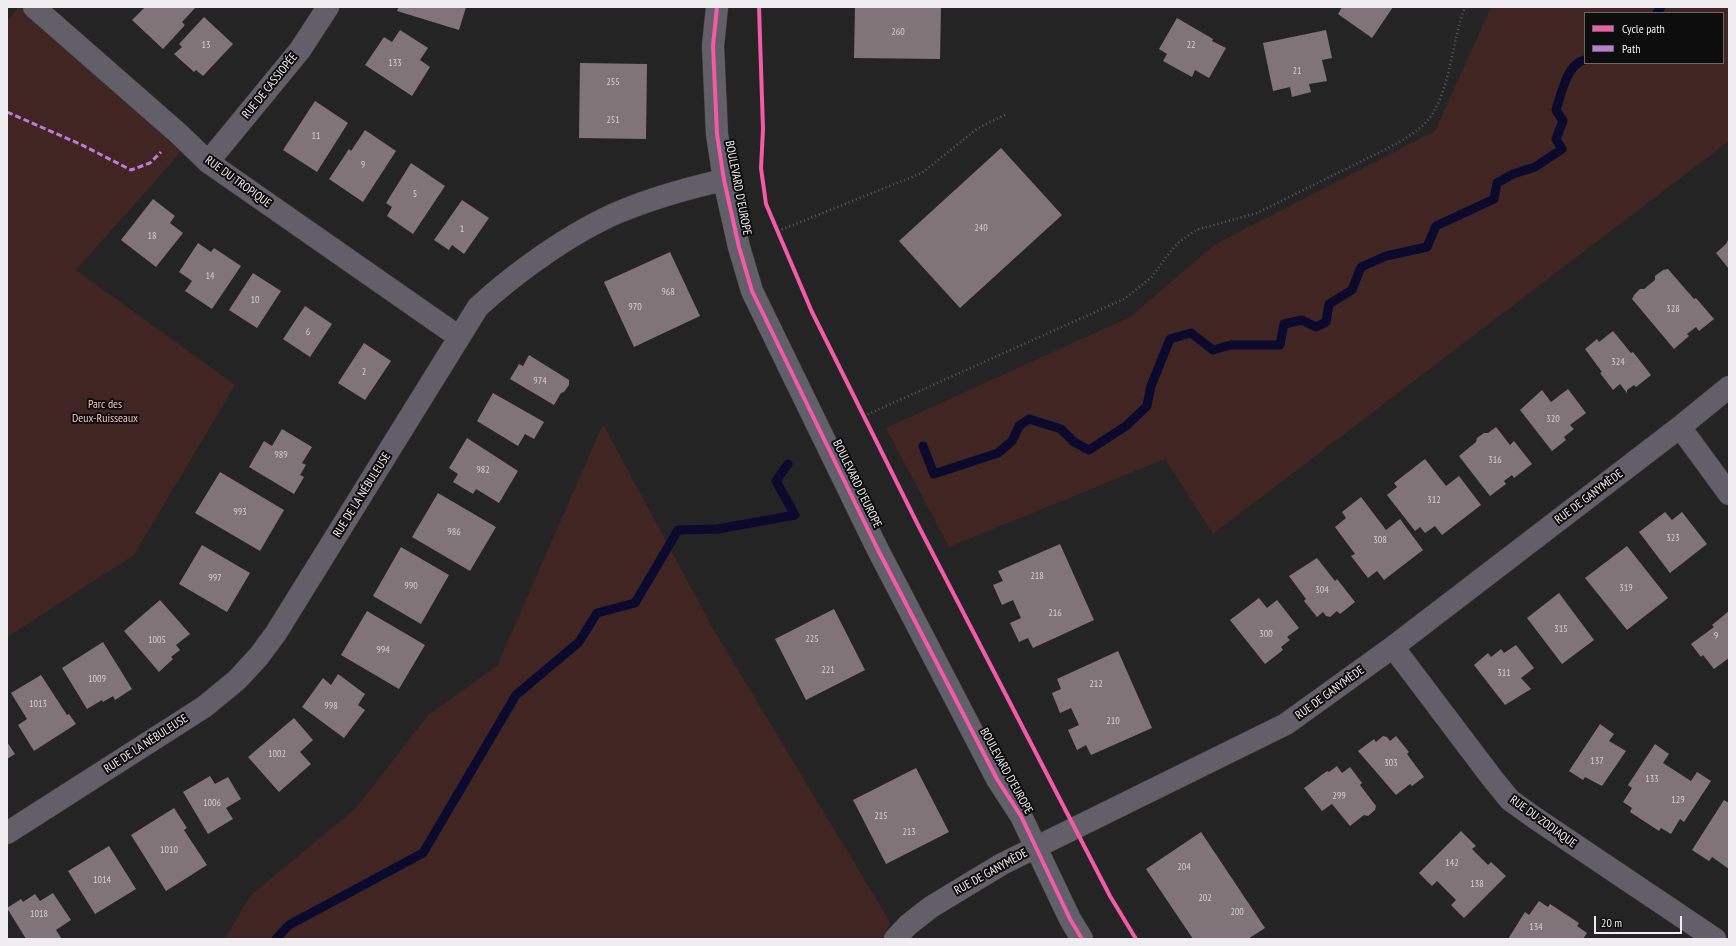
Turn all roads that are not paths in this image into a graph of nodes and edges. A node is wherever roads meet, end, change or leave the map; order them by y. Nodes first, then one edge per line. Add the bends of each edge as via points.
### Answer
1 (34, 7) edge
2 (328, 7) edge
3 (717, 7) edge
4 (208, 162) junction
5 (724, 180) junction
6 (459, 337) junction
7 (1729, 387) edge
8 (1680, 427) junction
9 (1729, 494) edge
10 (1393, 647) junction
11 (7, 833) edge
12 (1036, 847) junction
13 (895, 939) edge
14 (1082, 939) edge
15 (1715, 939) edge

1 - 4 street, RUE DU TROPIQUE
2 - 4 street, RUE DE CASSIOPÉE via 300,50
3 - 5 street, BOULEVARD D'EUROPE via 713,46 717,134
4 - 6 street, RUE DU TROPIQUE
5 - 6 street, RUE DE LA NÉBULEUSE via 674,192 591,225 502,285 478,307
5 - 12 street, BOULEVARD D'EUROPE via 752,291 770,332 884,562 997,779 1021,816
6 - 11 street, RUE DE LA NÉBULEUSE via 276,633 246,671 204,707
7 - 8 street, RUE DE GANYMÈDE
8 - 9 street
8 - 10 street, RUE DE GANYMÈDE
10 - 12 street, RUE DE GANYMÈDE via 1286,724
10 - 15 street, RUE DU ZODIAQUE via 1510,800
12 - 13 street, RUE DE GANYMÈDE via 930,907
12 - 14 street, BOULEVARD D'EUROPE

